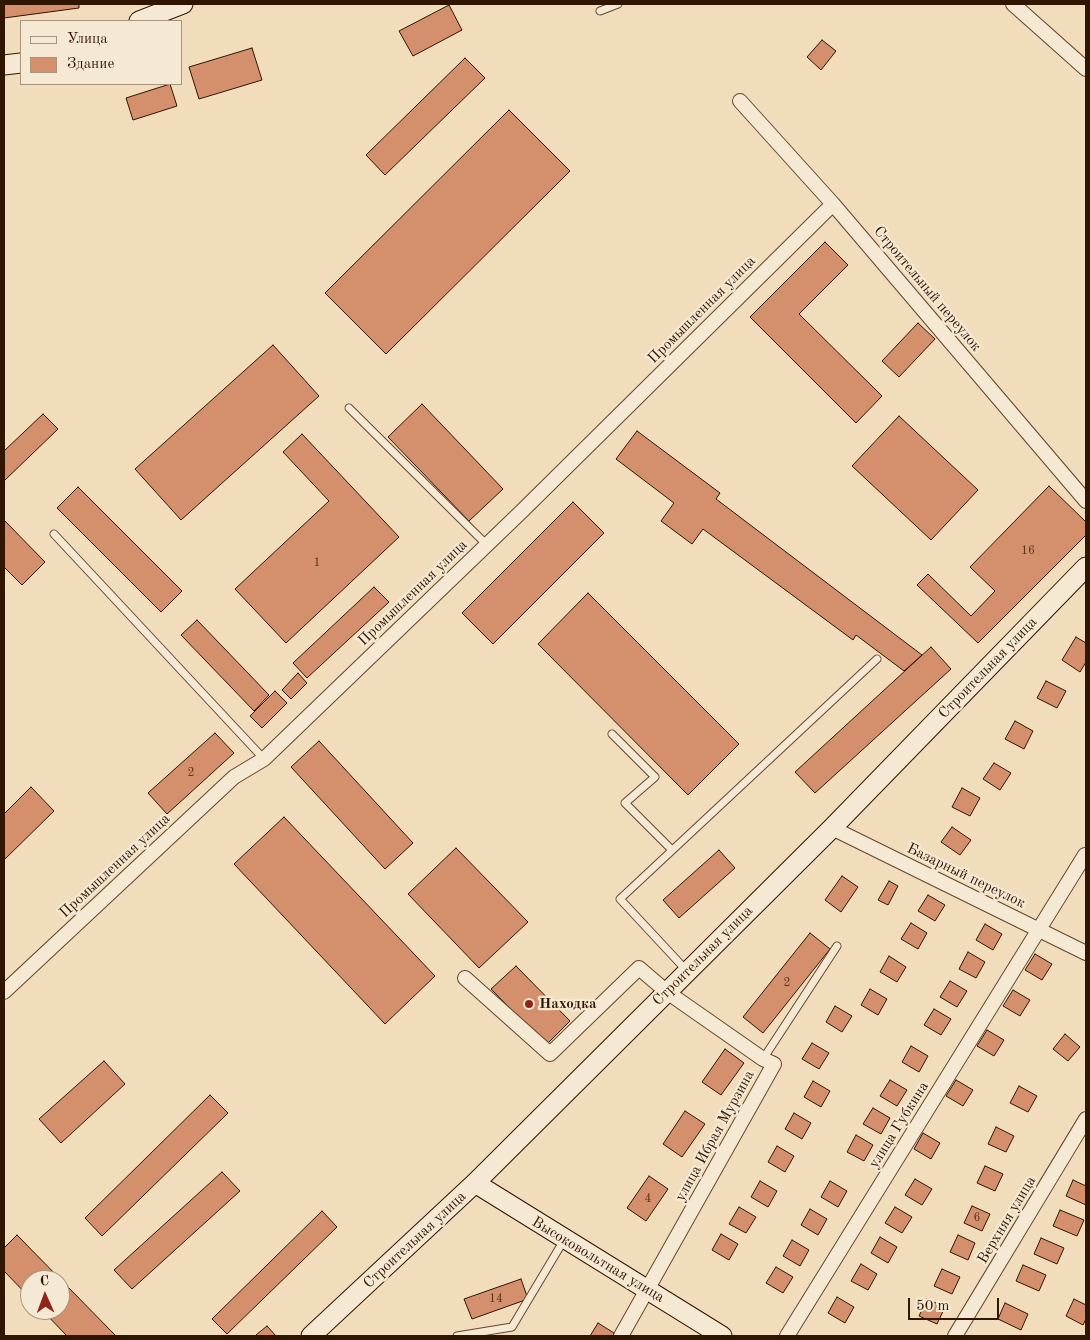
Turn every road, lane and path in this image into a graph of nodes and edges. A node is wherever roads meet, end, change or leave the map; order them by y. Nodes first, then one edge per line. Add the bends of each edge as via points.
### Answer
1 (183, 4) edge
2 (618, 4) edge
3 (1013, 4) edge
4 (600, 11) dead end
5 (149, 13) edge
6 (20, 63) edge
7 (4, 65) edge
8 (1086, 69) edge
9 (740, 101) dead end
10 (833, 204) junction
11 (349, 408) dead end
12 (1086, 501) edge
13 (54, 534) dead end
14 (486, 545) junction
15 (1086, 567) edge
16 (877, 659) dead end
17 (612, 734) dead end
18 (264, 759) junction
19 (832, 828) junction
20 (672, 850) junction
21 (1085, 854) edge
22 (1038, 930) junction
23 (837, 946) dead end
24 (1086, 953) edge
25 (688, 971) junction
26 (466, 978) dead end
27 (4, 992) edge
28 (667, 992) junction
29 (763, 1059) junction
30 (1086, 1120) edge
31 (476, 1184) junction
32 (564, 1240) junction
33 (648, 1290) junction
34 (512, 1327) junction
35 (311, 1336) edge
36 (457, 1336) edge
37 (507, 1336) edge
38 (621, 1336) edge
39 (722, 1336) edge
40 (788, 1336) edge
41 (955, 1336) edge

1 - 5 main road
2 - 4 lane
3 - 8 street
6 - 7 main road
9 - 10 street, Строительный переулок
10 - 12 street, Строительный переулок
10 - 14 street, Промышленная улица
11 - 14 lane
13 - 18 lane
14 - 18 street, Промышленная улица
15 - 19 main road, Строительная улица
16 - 20 lane
17 - 20 lane via 655,777 625,804
18 - 27 street, Промышленная улица via 234,777
19 - 22 street, Базарный переулок
19 - 25 main road, Строительная улица
20 - 25 lane via 620,899
21 - 22 street, улица Губкина
22 - 24 street, Базарный переулок
22 - 40 street, улица Губкина
23 - 29 lane
25 - 28 main road, Строительная улица
26 - 28 street, улица Ибрая Мурзина via 550,1054 639,968
28 - 29 street, улица Ибрая Мурзина
28 - 31 main road, Строительная улица
29 - 33 street, улица Ибрая Мурзина via 774,1064
30 - 41 street, Верхняя улица
31 - 32 main road, Высоковольтная улица
31 - 35 main road, Строительная улица
32 - 33 main road, Высоковольтная улица
32 - 34 lane
33 - 38 street, улица Ибрая Мурзина
33 - 39 main road, Высоковольтная улица
34 - 36 lane
34 - 37 lane

